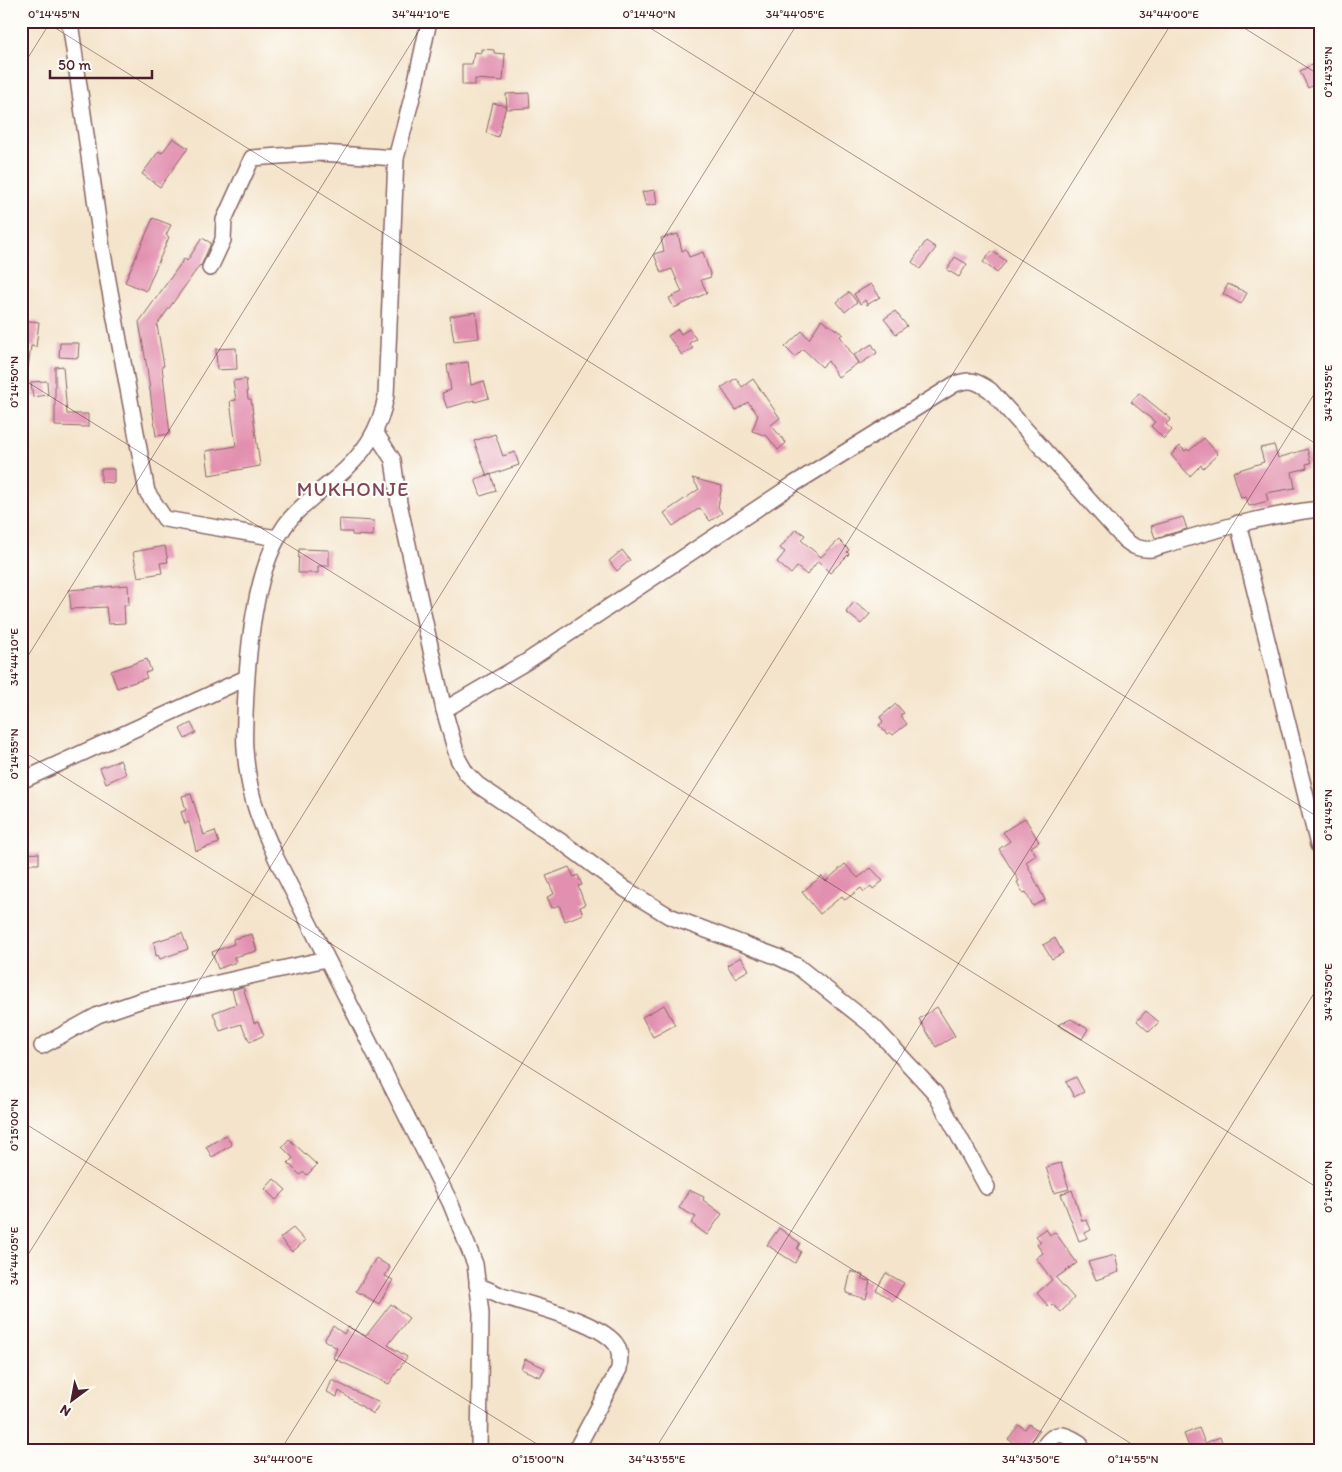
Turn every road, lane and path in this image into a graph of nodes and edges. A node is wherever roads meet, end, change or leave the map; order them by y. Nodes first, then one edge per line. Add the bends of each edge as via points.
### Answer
1 (68, 21) edge
2 (429, 21) edge
3 (396, 158) junction
4 (210, 268) dead end
5 (375, 432) junction
6 (1321, 509) edge
7 (1238, 523) junction
8 (277, 538) junction
9 (246, 678) junction
10 (444, 710) junction
11 (21, 781) edge
12 (1318, 845) dead end
13 (326, 959) junction
14 (42, 1046) dead end
15 (987, 1187) dead end
16 (478, 1285) junction
17 (1080, 1443) dead end
18 (479, 1451) edge
19 (578, 1451) edge
20 (1041, 1451) edge

1 - 8 street via 102,248 147,492 165,519
2 - 3 street
3 - 4 street via 321,153 252,158 224,220 224,240
3 - 5 street via 386,396
5 - 8 street via 358,456 308,500
5 - 10 street via 393,460 399,503
6 - 7 street
7 - 10 street via 1143,550 1133,546 990,390 978,382 966,380 794,484 526,662
7 - 12 street
8 - 9 street via 260,585
9 - 11 street
9 - 13 street via 245,749 254,804 276,858
10 - 15 street via 458,758 478,785 632,894 669,916 797,966 874,1027 935,1092
13 - 14 street via 142,1000 98,1015
13 - 16 street via 450,1202 475,1264
16 - 18 street via 481,1313
16 - 19 street via 570,1318 616,1343 620,1356 618,1369
17 - 20 street via 1060,1434 1045,1443

